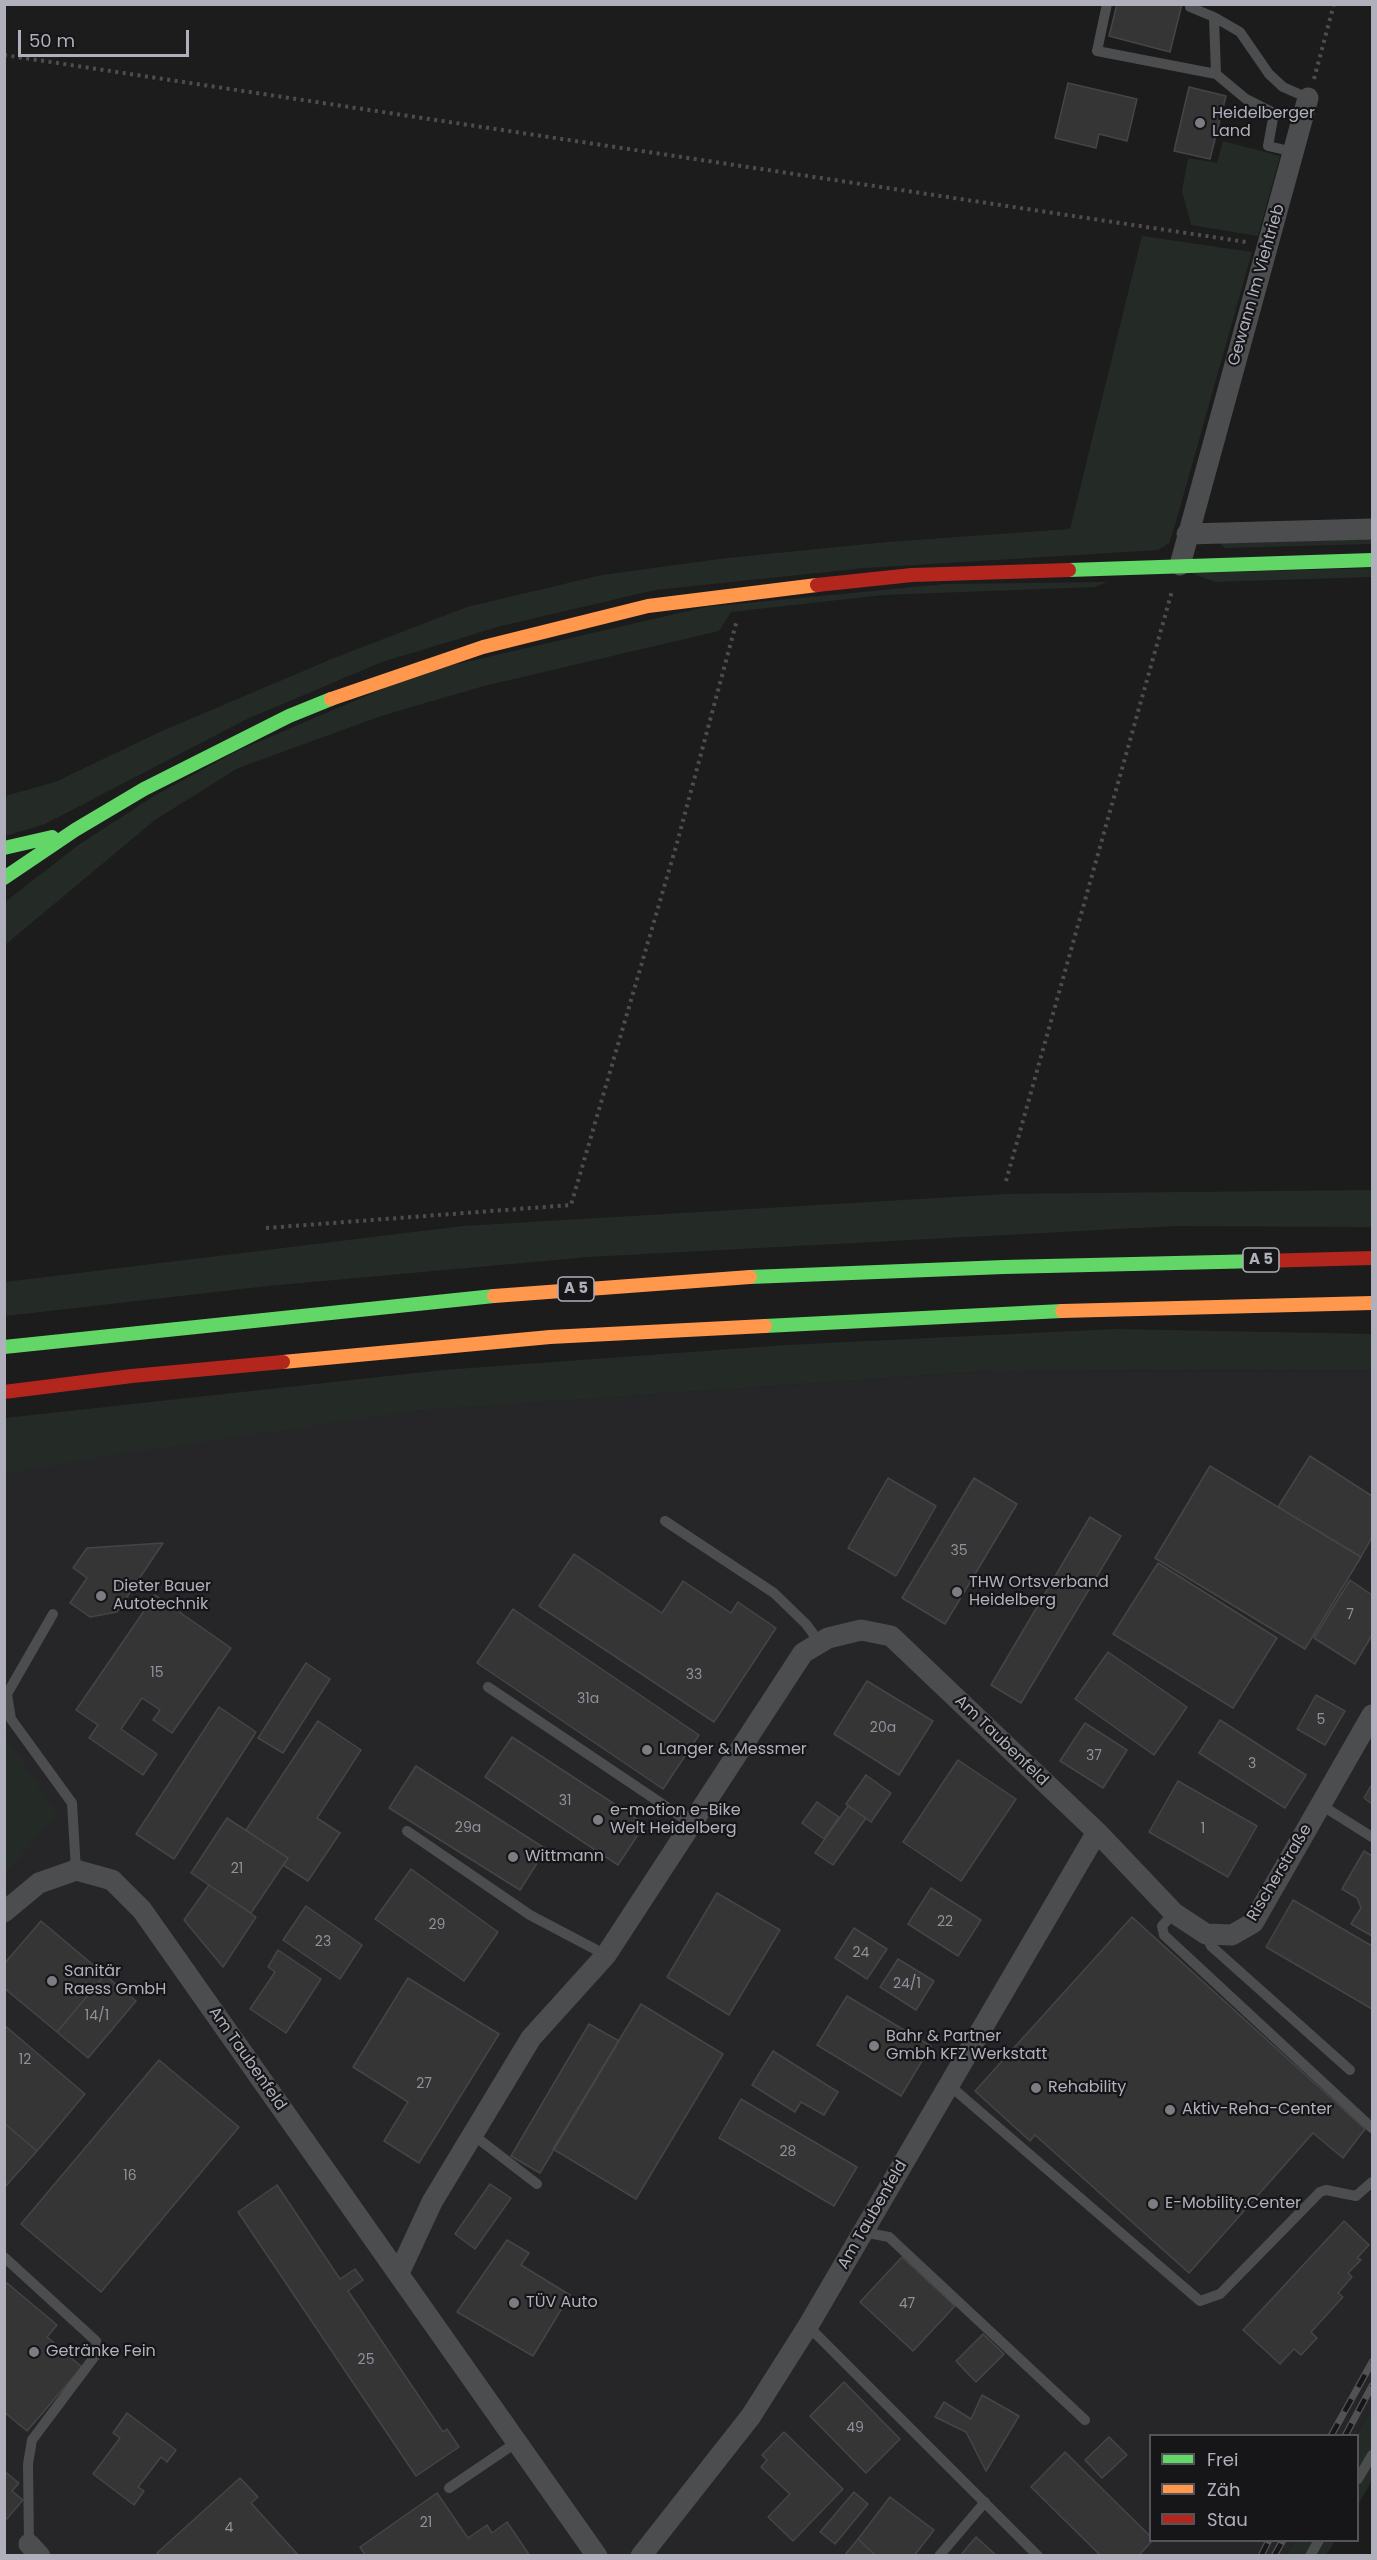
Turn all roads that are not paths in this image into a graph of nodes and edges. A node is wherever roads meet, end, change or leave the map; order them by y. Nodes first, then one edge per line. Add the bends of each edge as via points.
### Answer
1 (1107, 4) edge
2 (1190, 7) dead end
3 (1214, 17) junction
4 (1216, 75) junction
5 (1308, 98) joint
6 (1294, 152) junction
7 (1372, 529) edge
8 (1187, 534) junction
9 (1372, 560) edge
10 (1180, 565) junction
11 (75, 830) junction
12 (4, 848) edge
13 (4, 878) edge
14 (1372, 1258) edge
15 (1372, 1303) edge
16 (4, 1347) edge
17 (4, 1392) edge
18 (665, 1521) dead end
19 (53, 1614) dead end
20 (820, 1643) junction
21 (488, 1687) dead end
22 (1372, 1715) edge
23 (1366, 1740) edge
24 (1320, 1805) junction
25 (692, 1824) junction
26 (407, 1832) dead end
27 (1097, 1832) junction
28 (1372, 1836) edge
29 (76, 1869) junction
30 (4, 1912) edge
31 (1174, 1913) junction
32 (1206, 1934) junction
33 (606, 1955) junction
34 (1350, 2070) dead end
35 (949, 2085) junction
36 (1372, 2128) edge
37 (472, 2134) junction
38 (1372, 2181) edge
39 (537, 2184) dead end
40 (863, 2232) junction
41 (4, 2257) edge
42 (399, 2273) junction
43 (808, 2326) junction
44 (1085, 2421) dead end
45 (517, 2442) junction
46 (1372, 2455) edge
47 (1359, 2477) edge
48 (449, 2488) dead end
49 (985, 2502) junction
50 (1318, 2542) edge
51 (34, 2550) edge
52 (597, 2556) edge
53 (641, 2556) edge
54 (939, 2556) edge
55 (1038, 2556) edge
56 (1310, 2556) edge

1 - 4 lane via 1097,51
2 - 3 lane
3 - 4 lane
3 - 5 lane via 1240,32 1269,74 1283,87
4 - 6 lane via 1246,99 1274,113 1268,146
5 - 6 street, Gewann Im Viehtrieb
6 - 8 street, Gewann Im Viehtrieb
7 - 8 street
8 - 10 street, Gewann Im Viehtrieb
9 - 10 main road
10 - 11 main road via 912,575 648,606 571,624 439,661 289,716 144,789
11 - 12 main road
11 - 13 main road
14 - 16 main road, A 5 via 688,1280 397,1304
15 - 17 main road via 1056,1312 550,1337
18 - 20 lane via 774,1593
19 - 29 lane via 7,1695 11,1719 72,1803
20 - 25 street, Am Taubenfeld via 803,1653
20 - 27 street, Am Taubenfeld via 861,1630 891,1636
21 - 25 lane
22 - 23 street, Rischerstraße
23 - 24 street, Rischerstraße
24 - 28 lane
24 - 32 street, Rischerstraße via 1253,1923 1232,1935
25 - 33 street, Am Taubenfeld
26 - 33 lane via 530,1915
27 - 31 street
27 - 35 street, Am Taubenfeld
29 - 30 street via 39,1883
29 - 42 street, Am Taubenfeld via 112,1880 142,1910
31 - 32 street
31 - 36 lane via 1162,1926 1164,1935
32 - 34 lane via 1211,1946
33 - 37 street, Am Taubenfeld via 531,2038
35 - 38 lane via 1200,2301 1220,2294 1320,2192 1356,2196
35 - 40 street, Am Taubenfeld
37 - 39 lane
37 - 42 street, Am Taubenfeld via 432,2202
40 - 43 street, Am Taubenfeld
40 - 44 lane via 889,2237
41 - 51 lane via 96,2341 98,2352 32,2440 28,2464
42 - 45 street, Am Taubenfeld
43 - 49 lane
43 - 53 street, Am Taubenfeld via 751,2416
45 - 48 lane
45 - 52 street, Am Taubenfeld
46 - 47 lane
49 - 54 lane
49 - 55 lane
50 - 56 lane

